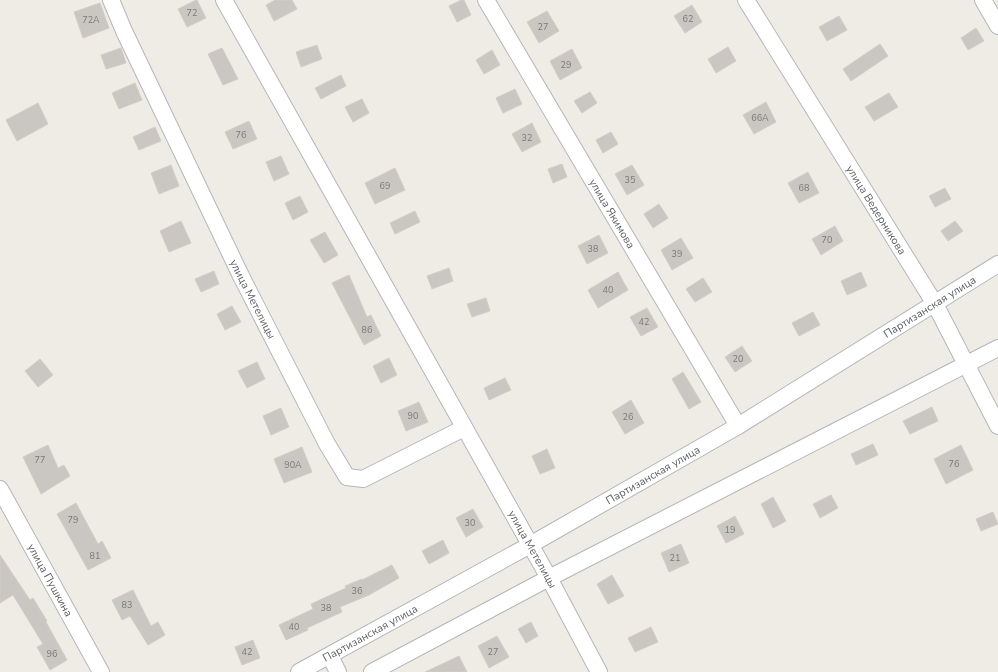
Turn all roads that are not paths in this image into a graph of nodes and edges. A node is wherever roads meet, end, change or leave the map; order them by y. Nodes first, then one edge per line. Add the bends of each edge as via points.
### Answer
1 (111, 0) edge
2 (224, 0) edge
3 (486, 0) edge
4 (746, 0) edge
5 (983, 0) edge
6 (998, 26) edge
7 (998, 264) edge
8 (935, 304) junction
9 (998, 348) edge
10 (966, 364) junction
11 (738, 426) junction
12 (998, 426) edge
13 (464, 428) junction
14 (0, 489) edge
15 (530, 545) junction
16 (549, 578) junction
17 (330, 656) junction
18 (102, 672) edge
19 (299, 672) edge
20 (338, 672) edge
21 (372, 672) edge
22 (598, 672) edge

1 - 13 street, улица Метелицы via 241,276 327,444 347,477 364,479
2 - 13 street, улица Метелицы
3 - 11 street, улица Якимова
4 - 8 street, улица Ведерникова
5 - 6 street
7 - 8 street, Партизанская улица
8 - 10 street, улица Ведерникова
8 - 11 street, Партизанская улица
9 - 10 street
10 - 12 street, улица Ведерникова
10 - 16 street
11 - 15 street, Партизанская улица
13 - 15 street, улица Метелицы
14 - 18 street, улица Пушкина
15 - 16 street, улица Метелицы
15 - 17 street, Партизанская улица
16 - 21 street
16 - 22 street, улица Метелицы
17 - 19 street, Партизанская улица
17 - 20 street

